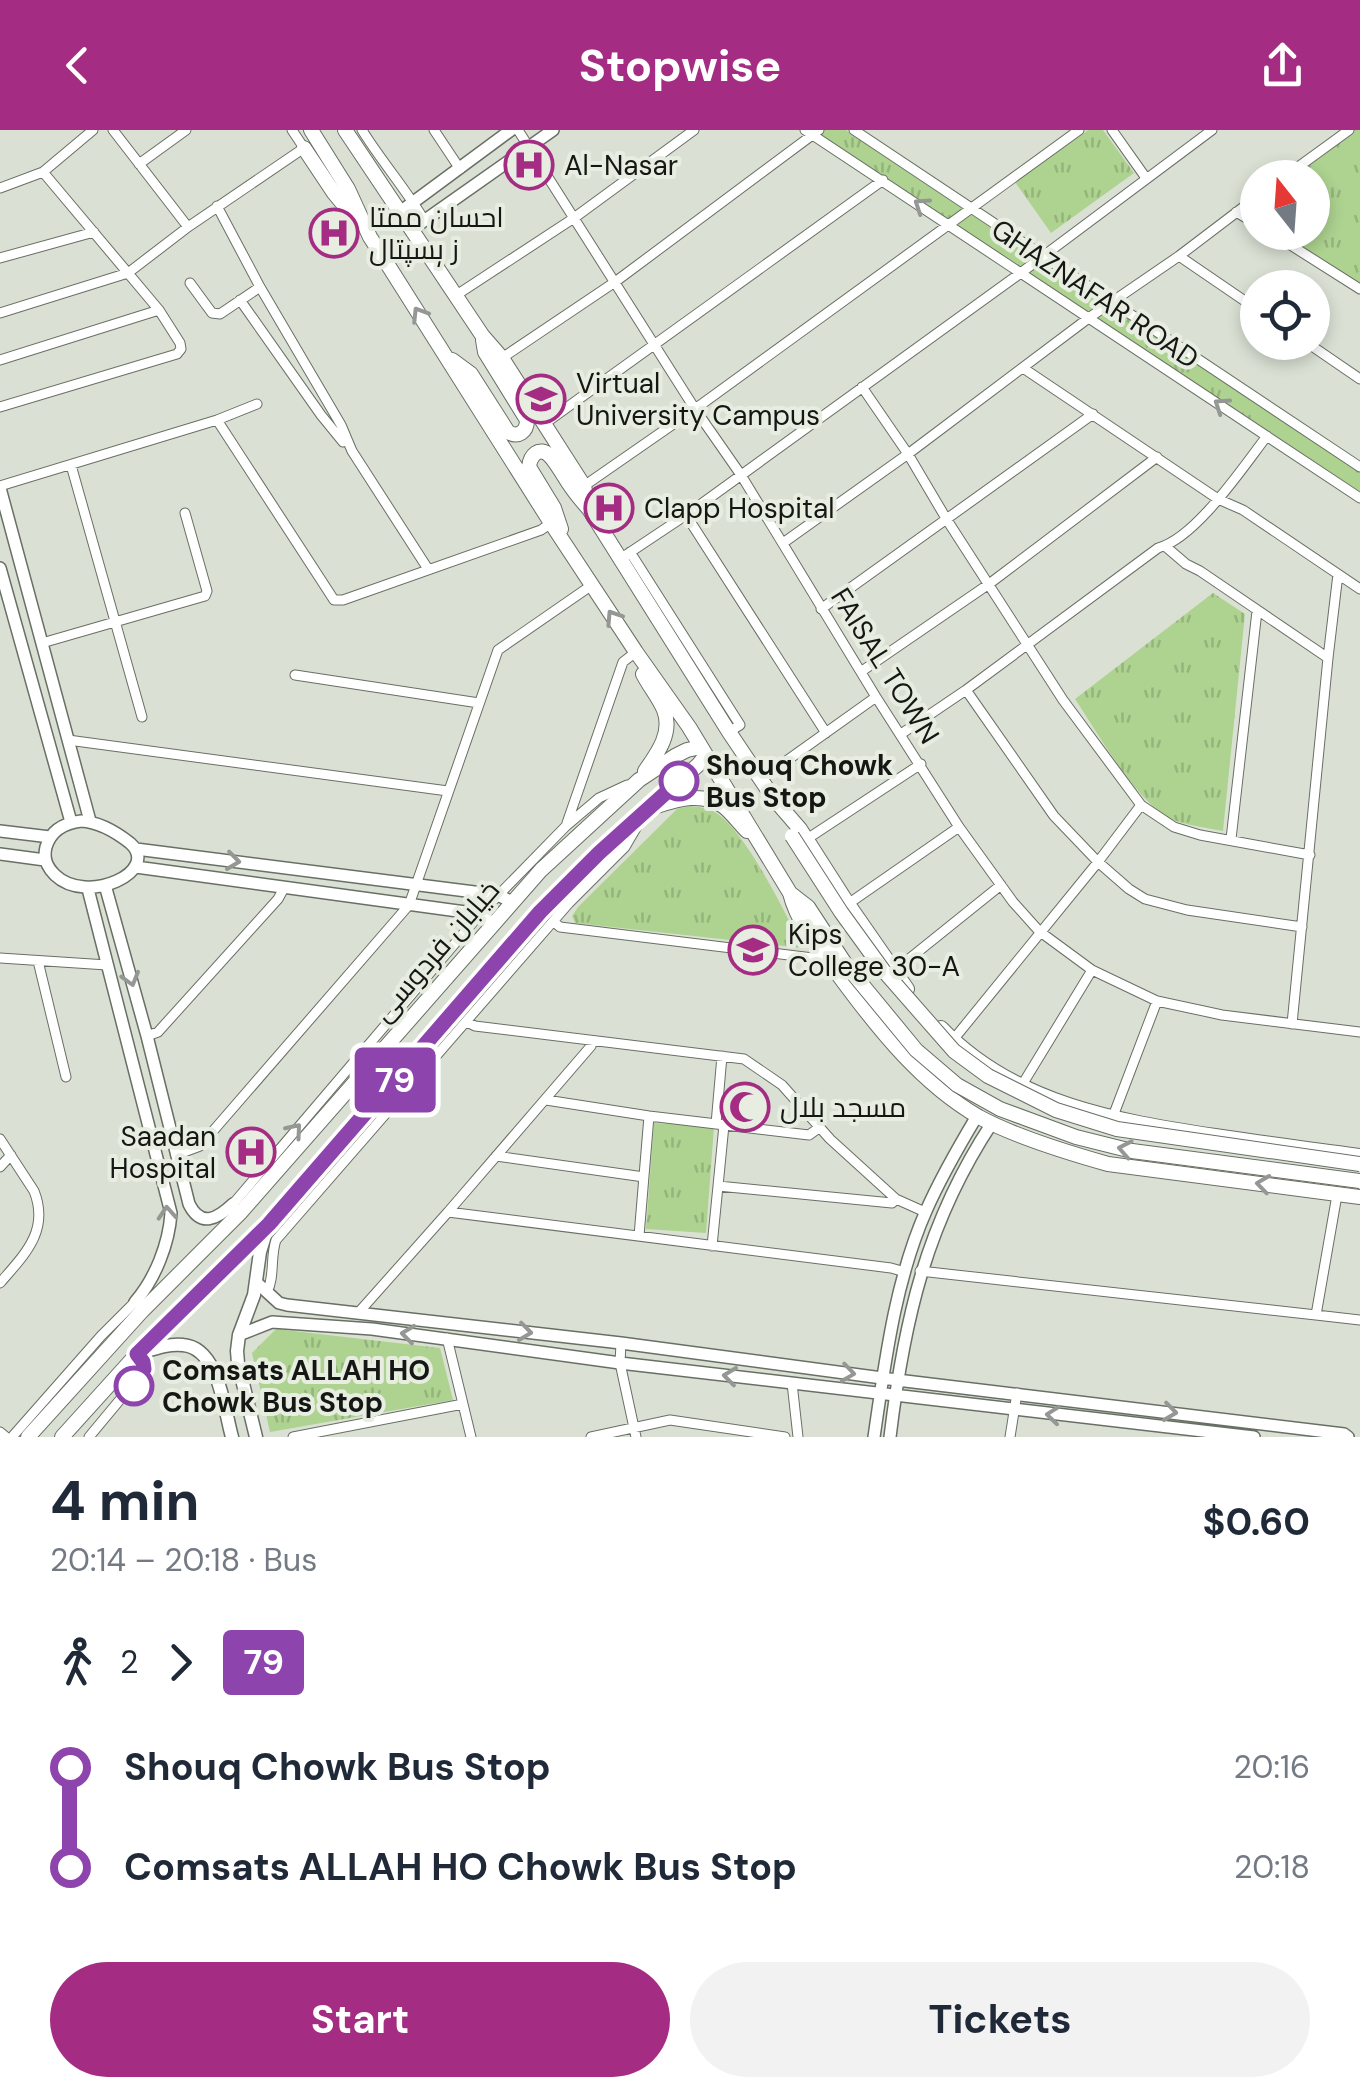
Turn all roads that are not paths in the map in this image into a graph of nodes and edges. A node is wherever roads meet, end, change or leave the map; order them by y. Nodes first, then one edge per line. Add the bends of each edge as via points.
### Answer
1 (93, 130) edge
2 (114, 130) edge
3 (186, 130) edge
4 (292, 130) edge
5 (311, 130) edge
6 (345, 130) edge
7 (362, 130) edge
8 (434, 130) edge
9 (514, 130) edge
10 (553, 130) edge
11 (694, 130) edge
12 (854, 130) edge
13 (1080, 130) edge
14 (1112, 130) edge
15 (1211, 130) edge
16 (1349, 130) edge
17 (812, 132) edge
18 (529, 147) junction
19 (304, 148) junction
20 (1308, 160) edge
21 (139, 164) junction
22 (375, 164) junction
23 (460, 168) junction
24 (43, 172) junction
25 (1146, 178) junction
26 (883, 180) junction
27 (0, 186) edge
28 (414, 202) junction
29 (217, 206) junction
30 (969, 208) junction
31 (1240, 209) edge
32 (400, 212) junction
33 (1236, 212) junction
34 (1240, 214) edge
35 (574, 218) junction
36 (949, 224) junction
37 (418, 225) junction
38 (188, 227) junction
39 (94, 232) junction
40 (370, 237) junction
41 (1299, 250) edge
42 (1179, 256) junction
43 (1042, 257) junction
44 (0, 258) edge
45 (1022, 272) junction
46 (128, 273) junction
47 (614, 282) junction
48 (190, 283) dead end
49 (260, 287) junction
50 (1360, 288) edge
51 (455, 296) junction
52 (1240, 298) edge
53 (240, 300) junction
54 (1112, 303) junction
55 (159, 310) junction
56 (0, 313) edge
57 (1090, 317) junction
58 (482, 335) junction
59 (654, 344) junction
60 (444, 353) junction
61 (502, 358) junction
62 (1330, 358) edge
63 (0, 360) edge
64 (1023, 368) junction
65 (1360, 379) edge
66 (862, 387) junction
67 (257, 404) dead end
68 (0, 407) edge
69 (695, 409) junction
70 (1094, 414) junction
71 (218, 420) junction
72 (544, 424) junction
73 (1267, 436) junction
74 (352, 452) junction
75 (908, 454) junction
76 (1156, 456) junction
77 (71, 465) junction
78 (1360, 467) edge
79 (740, 476) junction
80 (584, 486) junction
81 (0, 487) edge
82 (1360, 498) edge
83 (1218, 499) junction
84 (589, 509) junction
85 (185, 513) dead end
86 (686, 515) junction
87 (948, 520) junction
88 (551, 523) junction
89 (783, 543) junction
90 (1165, 546) junction
91 (568, 548) junction
92 (625, 555) junction
93 (0, 568) edge
94 (428, 569) junction
95 (1338, 574) junction
96 (989, 584) junction
97 (592, 585) junction
98 (1360, 589) edge
99 (4, 595) edge
100 (822, 609) junction
101 (1257, 610) junction
102 (116, 622) junction
103 (42, 643) junction
104 (1026, 644) junction
105 (636, 652) junction
106 (1328, 658) junction
107 (862, 671) junction
108 (295, 675) dead end
109 (966, 690) junction
110 (876, 697) junction
111 (479, 703) junction
112 (142, 717) dead end
113 (826, 733) junction
114 (901, 734) junction
115 (68, 740) junction
116 (704, 751) junction
117 (920, 764) junction
118 (761, 779) junction
119 (639, 780) junction
120 (448, 790) junction
121 (1141, 805) junction
122 (647, 809) junction
123 (90, 821) junction
124 (71, 822) junction
125 (566, 826) junction
126 (959, 828) junction
127 (0, 831) edge
128 (50, 837) junction
129 (799, 838) junction
130 (1230, 840) junction
131 (762, 845) junction
132 (136, 849) junction
133 (0, 854) edge
134 (1310, 855) junction
135 (45, 860) junction
136 (1098, 862) junction
137 (136, 867) junction
138 (415, 884) junction
139 (105, 885) junction
140 (1001, 885) junction
141 (284, 888) junction
142 (88, 889) junction
143 (790, 893) junction
144 (505, 899) junction
145 (848, 904) junction
146 (409, 905) junction
147 (480, 914) junction
148 (554, 922) junction
149 (494, 924) junction
150 (1302, 927) junction
151 (1040, 931) junction
152 (821, 951) junction
153 (0, 958) edge
154 (38, 962) junction
155 (107, 965) junction
156 (1092, 970) junction
157 (894, 971) junction
158 (450, 975) junction
159 (1157, 1001) junction
160 (454, 1012) junction
161 (468, 1022) junction
162 (1292, 1024) junction
163 (1360, 1032) edge
164 (147, 1036) junction
165 (953, 1040) junction
166 (592, 1041) junction
167 (722, 1056) junction
168 (66, 1076) dead end
169 (1022, 1085) junction
170 (546, 1100) junction
171 (649, 1116) junction
172 (977, 1116) junction
173 (1112, 1119) junction
174 (992, 1123) junction
175 (720, 1125) junction
176 (820, 1127) junction
177 (1169, 1129) junction
178 (1223, 1137) junction
179 (0, 1138) edge
180 (11, 1154) junction
181 (176, 1154) junction
182 (496, 1156) junction
183 (1360, 1156) edge
184 (1360, 1164) edge
185 (0, 1167) edge
186 (1158, 1171) junction
187 (644, 1177) junction
188 (1224, 1178) junction
189 (1360, 1180) edge
190 (718, 1186) junction
191 (1337, 1194) junction
192 (1360, 1198) edge
193 (896, 1199) junction
194 (237, 1208) junction
195 (448, 1212) junction
196 (925, 1212) junction
197 (269, 1224) junction
198 (639, 1236) junction
199 (712, 1246) junction
200 (920, 1271) junction
201 (905, 1272) junction
202 (0, 1283) edge
203 (261, 1287) junction
204 (138, 1306) junction
205 (359, 1312) junction
206 (1316, 1315) junction
207 (1360, 1320) edge
208 (239, 1335) junction
209 (447, 1338) junction
210 (622, 1343) junction
211 (137, 1354) junction
212 (620, 1363) junction
213 (882, 1378) junction
214 (897, 1380) junction
215 (792, 1383) junction
216 (1017, 1393) junction
217 (880, 1394) junction
218 (894, 1396) junction
219 (463, 1404) junction
220 (1014, 1410) junction
221 (0, 1432) edge
222 (635, 1432) edge
223 (299, 1436) edge
224 (9, 1437) edge
225 (28, 1437) edge
226 (62, 1437) edge
227 (89, 1437) edge
228 (232, 1437) edge
229 (256, 1437) edge
230 (471, 1437) edge
231 (592, 1437) edge
232 (785, 1437) edge
233 (798, 1437) edge
234 (874, 1437) edge
235 (890, 1437) edge
236 (1010, 1437) edge
237 (1254, 1437) edge
238 (1348, 1437) edge

1 - 24 street
2 - 21 street
3 - 21 street
4 - 19 street
5 - 40 main road
6 - 22 main road
7 - 22 street
8 - 23 street
9 - 18 street, FAISAL TOWN
9 - 23 street
10 - 18 street
11 - 35 street
12 - 30 street, GHAZNAFAR ROAD
13 - 30 street
14 - 25 street
15 - 25 street
16 - 20 street
17 - 26 street, GHAZNAFAR ROAD
17 - 47 street
18 - 35 street, FAISAL TOWN
18 - 37 street
19 - 29 street
19 - 40 main road
21 - 38 street
22 - 28 street
22 - 32 main road
23 - 28 street
24 - 27 street
24 - 39 street
25 - 43 street
36 -> 26 street, GHAZNAFAR ROAD
26 - 59 street
28 - 32 street
28 - 37 street
29 - 38 street
29 - 49 street
30 - 36 street
30 - 43 street, GHAZNAFAR ROAD
31 - 33 street
32 - 37 main road
33 - 34 street
33 - 42 street
35 - 47 street, FAISAL TOWN
35 - 51 street
36 - 45 street, GHAZNAFAR ROAD
36 - 69 street
37 - 51 main road
38 - 46 street
39 - 44 street
39 - 46 street
60 -> 40 main road
41 - 50 street
42 - 52 street
42 - 54 street
43 - 45 street
43 - 54 street, GHAZNAFAR ROAD
45 - 57 street, GHAZNAFAR ROAD
45 - 66 street
46 - 55 street
46 - 56 street
47 - 59 street, FAISAL TOWN
47 - 61 street
48 - 53 street via 212,313
49 - 53 street
49 - 74 street
51 - 58 main road
53 - 74 street
54 - 57 street
54 - 78 street, GHAZNAFAR ROAD
55 - 63 street
55 - 68 street via 180,343 177,354
57 - 64 street
73 -> 57 street, GHAZNAFAR ROAD
58 - 60 main road via 527,420 522,433 508,432 471,374
58 - 61 main road
59 - 69 street, FAISAL TOWN
59 - 72 street
60 - 88 main road
61 - 72 main road
62 - 65 street
64 - 70 street
64 - 75 street
66 - 75 street
66 - 79 street
67 - 71 street
69 - 79 street, FAISAL TOWN
69 - 80 street
70 - 76 street
70 - 87 street
71 - 77 street
71 - 94 street via 334,600
72 - 80 main road
73 - 82 street, GHAZNAFAR ROAD
73 - 83 street
74 - 94 street
75 - 87 street
75 - 89 street
76 - 83 street
76 - 96 street
77 - 81 street
77 - 102 street
79 - 86 street
79 - 89 street, FAISAL TOWN
80 - 84 main road
81 - 103 street
83 - 90 street
83 - 95 street
84 - 91 main road via 549,454 531,456 529,468
84 - 92 main road
85 - 102 street via 205,596
86 - 92 street
86 - 113 street
87 - 96 street
87 - 100 street
88 - 91 main road
88 - 94 street
89 - 100 street, FAISAL TOWN
90 - 101 street
90 - 104 street
91 - 97 main road
92 - 118 main road
93 - 99 street
95 - 98 street
95 - 106 street
96 - 104 street
96 - 107 street
105 -> 97 main road
97 - 111 street via 498,650
99 - 124 street
100 - 107 street, FAISAL TOWN
101 - 106 street
101 - 130 street
102 - 103 street
102 - 112 street
103 - 115 street
104 - 109 street
104 - 121 street
105 - 116 main road
105 - 119 main road via 666,722 662,744
105 - 125 street via 623,662
106 - 134 street
107 - 110 street, FAISAL TOWN
108 - 111 street
109 - 114 street
109 - 136 street via 1054,816
110 - 113 street
110 - 114 street, FAISAL TOWN
111 - 120 street
113 - 118 street
114 - 117 street, FAISAL TOWN
115 - 120 street
115 - 123 street
116 - 119 main road, خیابان فردوسی via 687,750
116 - 122 main road, خیابان فردوسی via 698,765
116 - 131 main road
117 - 126 street, FAISAL TOWN
117 - 129 street
118 - 129 main road
119 - 125 street via 599,798
119 - 144 main road, خیابان فردوسی
120 - 138 street
121 - 130 street via 1174,827
121 - 136 street
122 - 131 main road via 707,799 727,808
122 - 148 street via 625,847
122 - 160 main road, خیابان فردوسی via 540,912
123 - 124 street
123 - 132 street
124 - 128 street
125 - 144 street
126 - 140 street, FAISAL TOWN
126 - 145 street
127 - 128 street
128 - 135 street
129 - 145 main road
129 - 184 main road, bridge via 883,970 954,1052 988,1076 1056,1110 1118,1129
130 - 134 street
131 - 143 main road
132 - 137 street
132 -> 138 street
133 - 135 street
134 - 150 street
135 - 142 street via 60,879
136 - 150 street via 1146,899
136 - 151 street
137 - 139 street
137 - 141 street
138 - 144 street
138 - 146 street
139 - 142 street
139 -> 164 street
140 - 151 street, FAISAL TOWN
140 - 157 street
141 - 146 street
141 - 164 street via 158,1032
142 - 155 street
143 - 152 main road
189 -> 143 main road, bridge via 1132,1151 1000,1109 916,1050 808,907
144 - 147 street
144 - 149 main road, خیابان فردوسی
145 - 157 main road
146 - 147 street
146 - 181 street via 200,1146
147 - 149 street
194 -> 147 street
148 - 152 street via 813,958
148 - 161 street
149 - 158 main road, خیابان فردوسی
150 - 162 street
151 - 156 street, FAISAL TOWN
151 - 165 street
152 - 172 main road via 912,1064
153 - 154 street
154 - 155 street
154 - 168 street
204 -> 155 street via 171,1214
156 - 159 street, FAISAL TOWN
156 - 169 street
157 - 165 main road
158 - 160 main road via 469,967 474,974
158 - 194 main road, خیابان فردوسی
159 - 162 street, FAISAL TOWN
159 - 173 street
160 - 197 main road, خیابان فردوسی
161 - 166 street
161 - 203 street via 276,1240 271,1284
162 - 163 street, FAISAL TOWN
164 - 181 street
165 - 169 main road
166 - 167 street
166 - 170 street
167 - 175 street
167 - 176 street via 762,1070
169 - 173 main road
170 - 171 street
170 - 182 street
171 - 175 street
171 - 187 street
172 - 174 main road
172 - 196 street
173 - 177 main road
174 - 186 main road via 1078,1156
174 - 200 street
175 - 176 street via 809,1134
175 - 190 street
176 - 193 street
177 - 178 main road
177 - 186 main road via 1187,1153 1182,1162
178 - 183 main road
178 - 188 main road via 1210,1158
179 - 180 street
180 - 185 street
180 - 202 street via 38,1199 39,1220 32,1246
181 - 194 street via 197,1216 212,1219
182 - 187 street
182 - 195 street
186 - 188 main road
187 - 198 street
191 -> 188 main road
190 - 193 street
190 - 199 street
191 - 192 main road
191 - 206 street
193 - 196 street
194 - 204 main road, خیابان فردوسی
195 - 198 street
195 - 205 street
196 - 201 street
197 - 203 main road via 260,1252
197 - 211 main road, خیابان فردوسی
198 - 199 street
199 - 201 street
200 - 206 street
200 - 214 street
201 - 213 street
203 - 205 street via 278,1303
203 - 208 main road
204 - 224 street via 101,1336
204 - 225 main road, خیابان فردوسی
205 -> 210 street
206 - 207 street
209 -> 208 street via 283,1322
208 - 229 main road via 238,1364
209 - 212 street
209 - 219 street
210 - 212 street
210 -> 213 street
211 - 226 main road, خیابان فردوسی
211 - 227 street via 143,1372
211 - 228 main road via 182,1344 204,1353
215 -> 212 street
212 - 222 street
213 - 214 street
213 - 217 street
214 - 216 street
214 - 218 street
215 - 217 street
215 - 233 street
216 - 220 street
216 -> 238 street
217 - 218 street
217 - 234 street
218 - 220 street
218 - 235 street
219 - 223 street
219 - 230 street
220 - 236 street
237 -> 220 street
221 - 224 street
222 - 231 street
222 - 232 street via 670,1420

